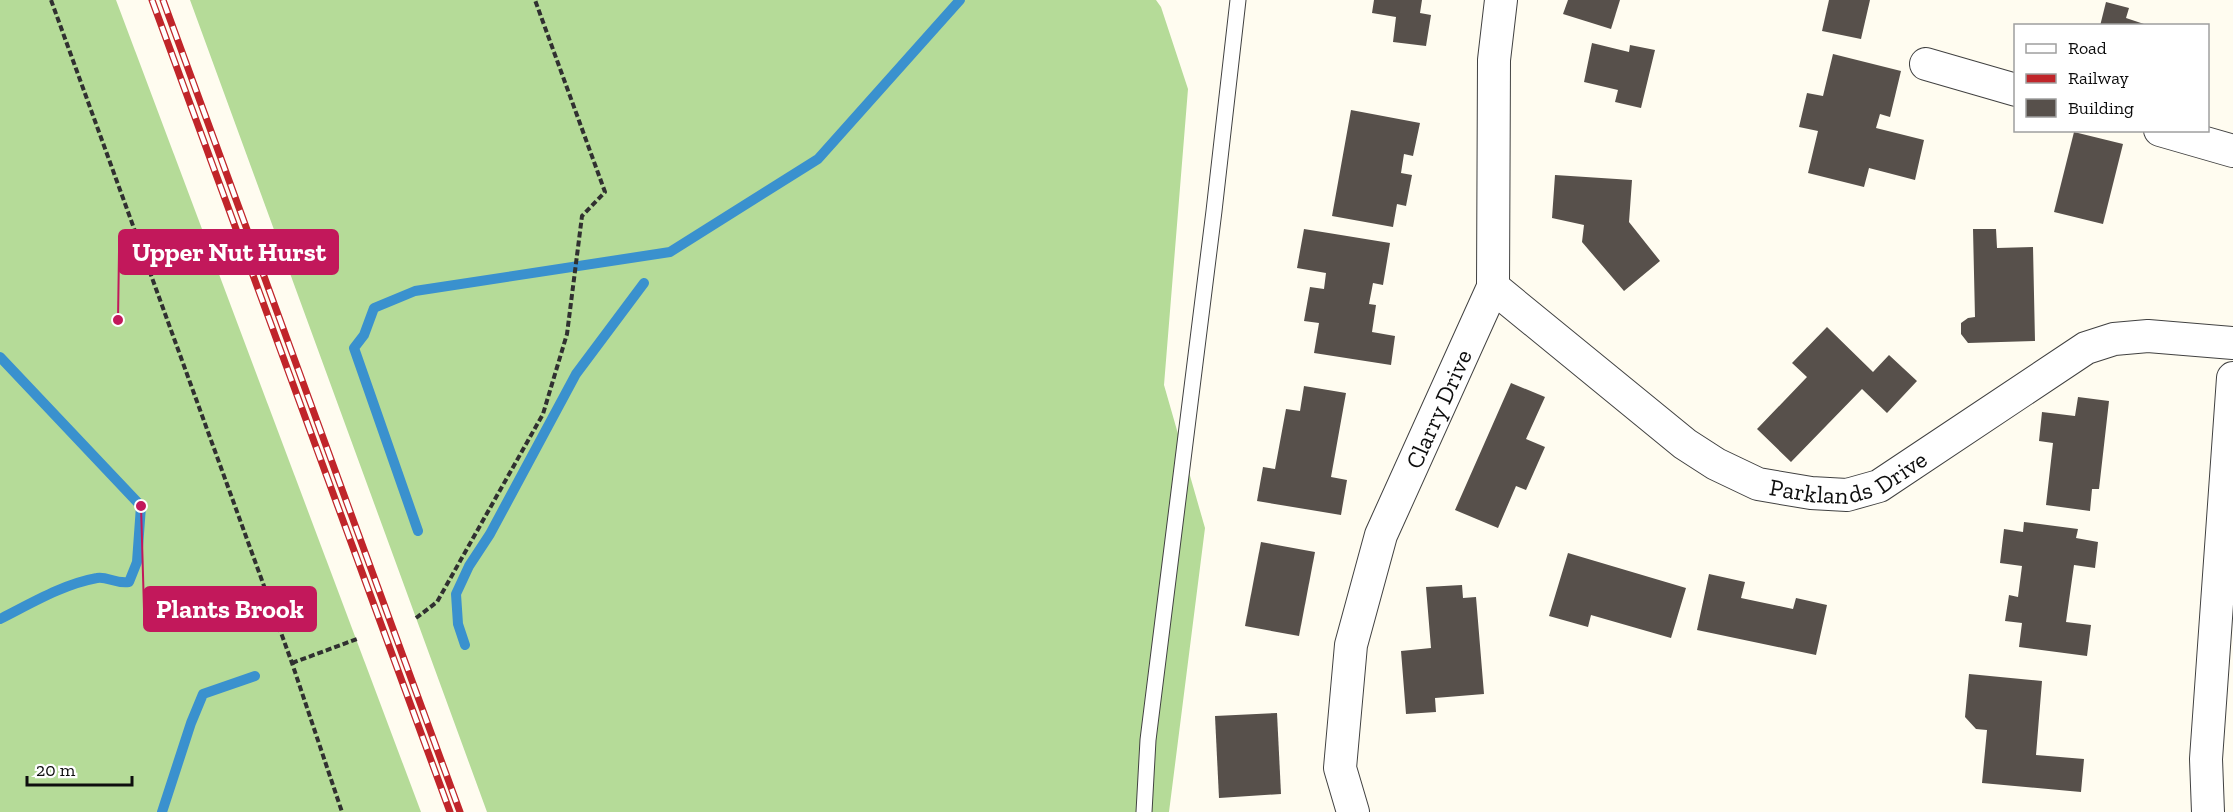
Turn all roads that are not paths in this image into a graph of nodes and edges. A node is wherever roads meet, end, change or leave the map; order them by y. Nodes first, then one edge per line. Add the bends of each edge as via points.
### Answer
1 (1238, 0) edge
2 (1502, 0) edge
3 (1926, 64) dead end
4 (2014, 89) edge
5 (2167, 132) edge
6 (2233, 151) edge
7 (1493, 287) junction
8 (2233, 343) edge
9 (2233, 378) edge
10 (1144, 812) edge
11 (1353, 812) edge
12 (2208, 812) edge

1 - 10 lane via 1149,728
2 - 7 street, Clarry Drive via 1494,60
3 - 4 street
5 - 6 street
7 - 8 street, Parklands Drive via 1716,465 1758,484 1811,493 1846,495 1879,486 2086,348 2114,339 2148,336
7 - 11 street, Clarry Drive via 1381,535 1350,645 1340,768
9 - 12 street via 2206,759

